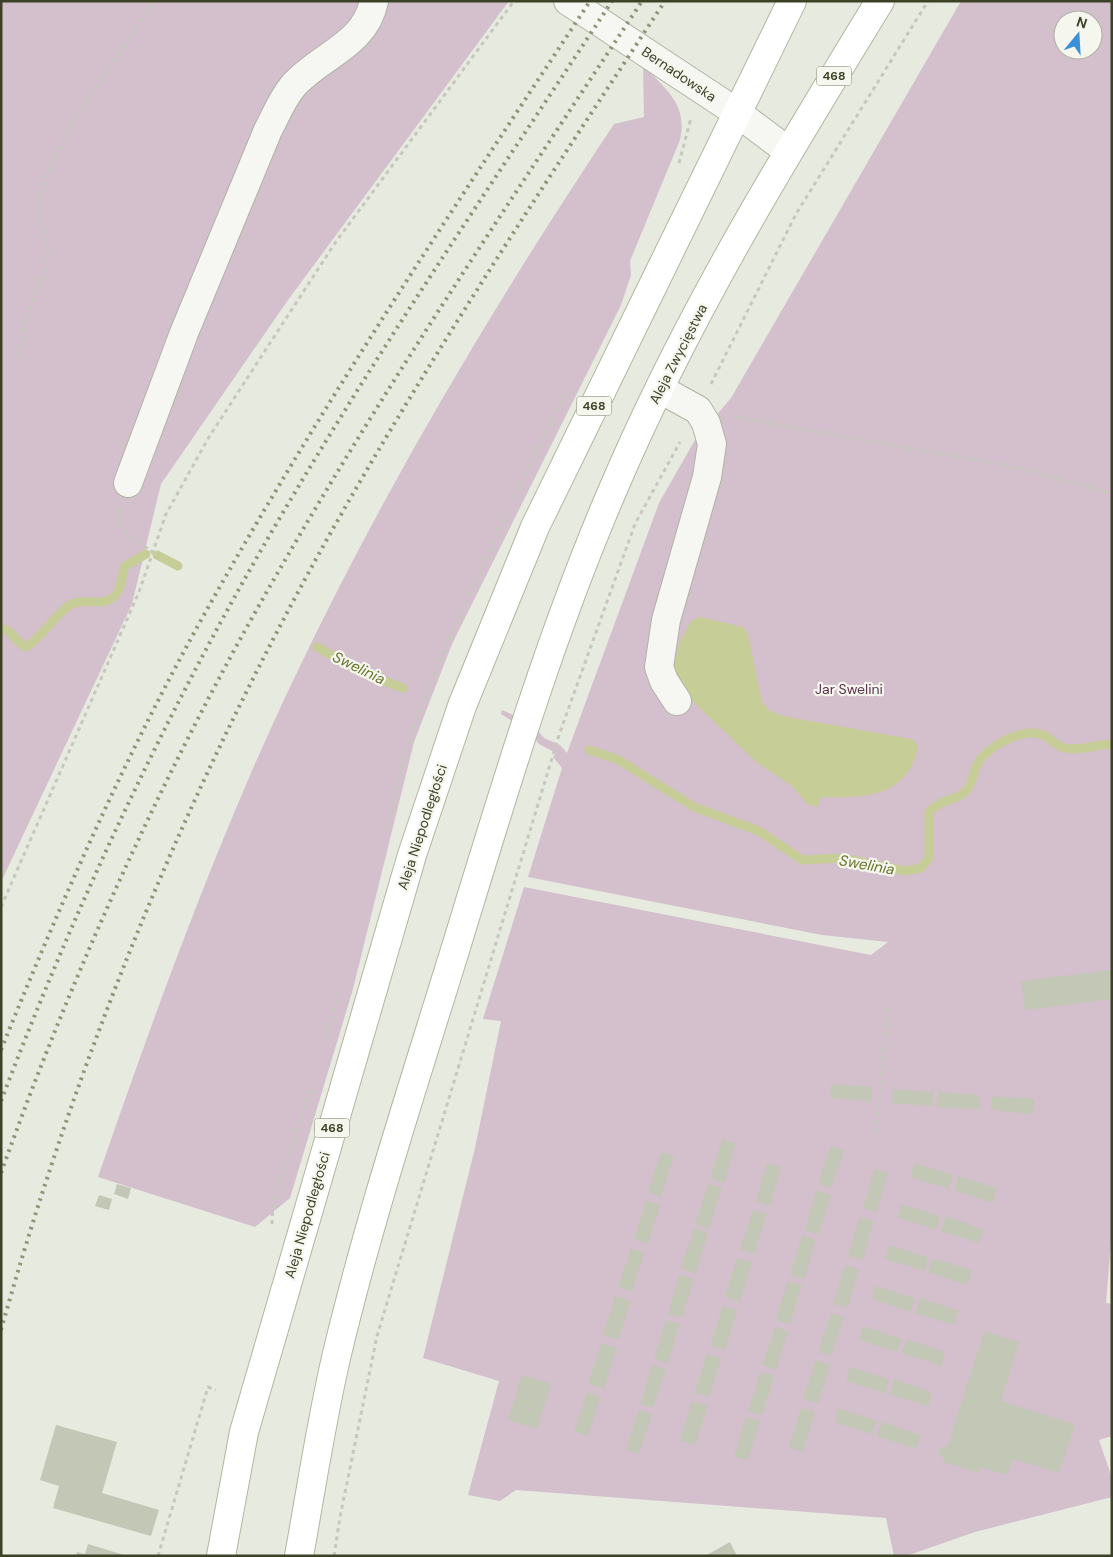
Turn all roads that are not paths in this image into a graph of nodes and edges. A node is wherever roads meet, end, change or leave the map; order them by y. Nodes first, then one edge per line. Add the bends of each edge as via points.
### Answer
1 (374, 1) edge
2 (568, 1) edge
3 (792, 1) edge
4 (880, 1) edge
5 (736, 112) junction
6 (788, 151) junction
7 (660, 389) junction
8 (128, 483) road end
9 (677, 701) dead end
10 (220, 1556) edge
11 (299, 1556) edge

1 - 8 street via 365,26 353,40 294,85 283,100 184,333
2 - 5 street, Bernadowska
3 - 5 main road, 468
4 - 6 main road, Aleja Zwycięstwa / 468
5 - 6 street, Bernadowska
5 - 10 main road, Aleja Niepodległości / 468 via 535,527 462,706 412,855 244,1432
6 - 7 main road, Aleja Zwycięstwa / 468 via 747,221
7 - 9 street via 698,410 712,444 706,477 666,620 659,667
7 - 11 main road, Aleja Zwycięstwa / 468 via 611,493 552,643 523,728 378,1199 337,1356

